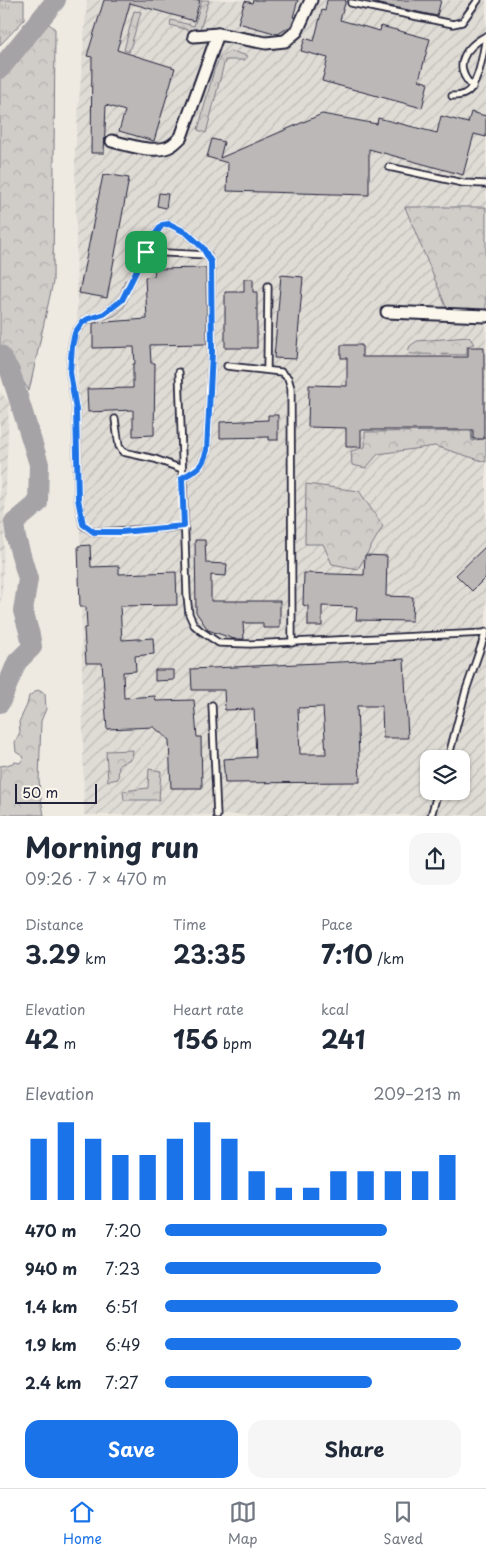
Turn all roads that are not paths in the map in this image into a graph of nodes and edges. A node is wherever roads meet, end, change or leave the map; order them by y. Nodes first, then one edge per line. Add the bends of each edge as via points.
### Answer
1 (311, 0) edge
2 (478, 0) edge
3 (351, 3) dead end
4 (218, 34) junction
5 (194, 36) dead end
6 (486, 36) edge
7 (473, 87) junction
8 (452, 96) dead end
9 (112, 141) dead end
10 (389, 166) dead end
11 (486, 184) edge
12 (146, 252) junction
13 (208, 255) junction
14 (268, 286) dead end
15 (387, 312) dead end
16 (486, 316) edge
17 (227, 366) dead end
18 (267, 370) junction
19 (179, 372) dead end
20 (115, 419) dead end
21 (182, 469) junction
22 (182, 478) junction
23 (184, 526) junction
24 (485, 632) edge
25 (292, 643) junction
26 (212, 705) dead end
27 (450, 750) edge
28 (435, 800) edge
29 (217, 816) edge
30 (431, 816) edge

1 - 4 street via 297,31 285,41 266,43
2 - 3 lane via 462,22 453,24
4 - 5 street
4 - 9 street via 181,137 172,146 161,149
6 - 7 lane
6 - 7 lane via 474,42 462,62 462,72
7 - 8 lane via 464,94
10 - 11 lane via 463,184
12 - 13 lane
12 - 13 lane via 162,225 169,224 187,233
12 - 23 lane via 122,300 104,314 82,323 75,333 70,372 76,410 80,514 83,524 94,532
13 - 22 lane via 211,262 212,352 207,450 204,463
14 - 18 lane
15 - 16 street
17 - 18 lane
18 - 25 lane via 281,372 288,378 291,388
19 - 21 lane
20 - 21 lane via 117,442 123,452
21 - 22 lane
22 - 23 lane
23 - 25 lane via 187,596 194,624 219,643
24 - 25 lane
24 - 27 lane
26 - 29 lane
28 - 30 lane

